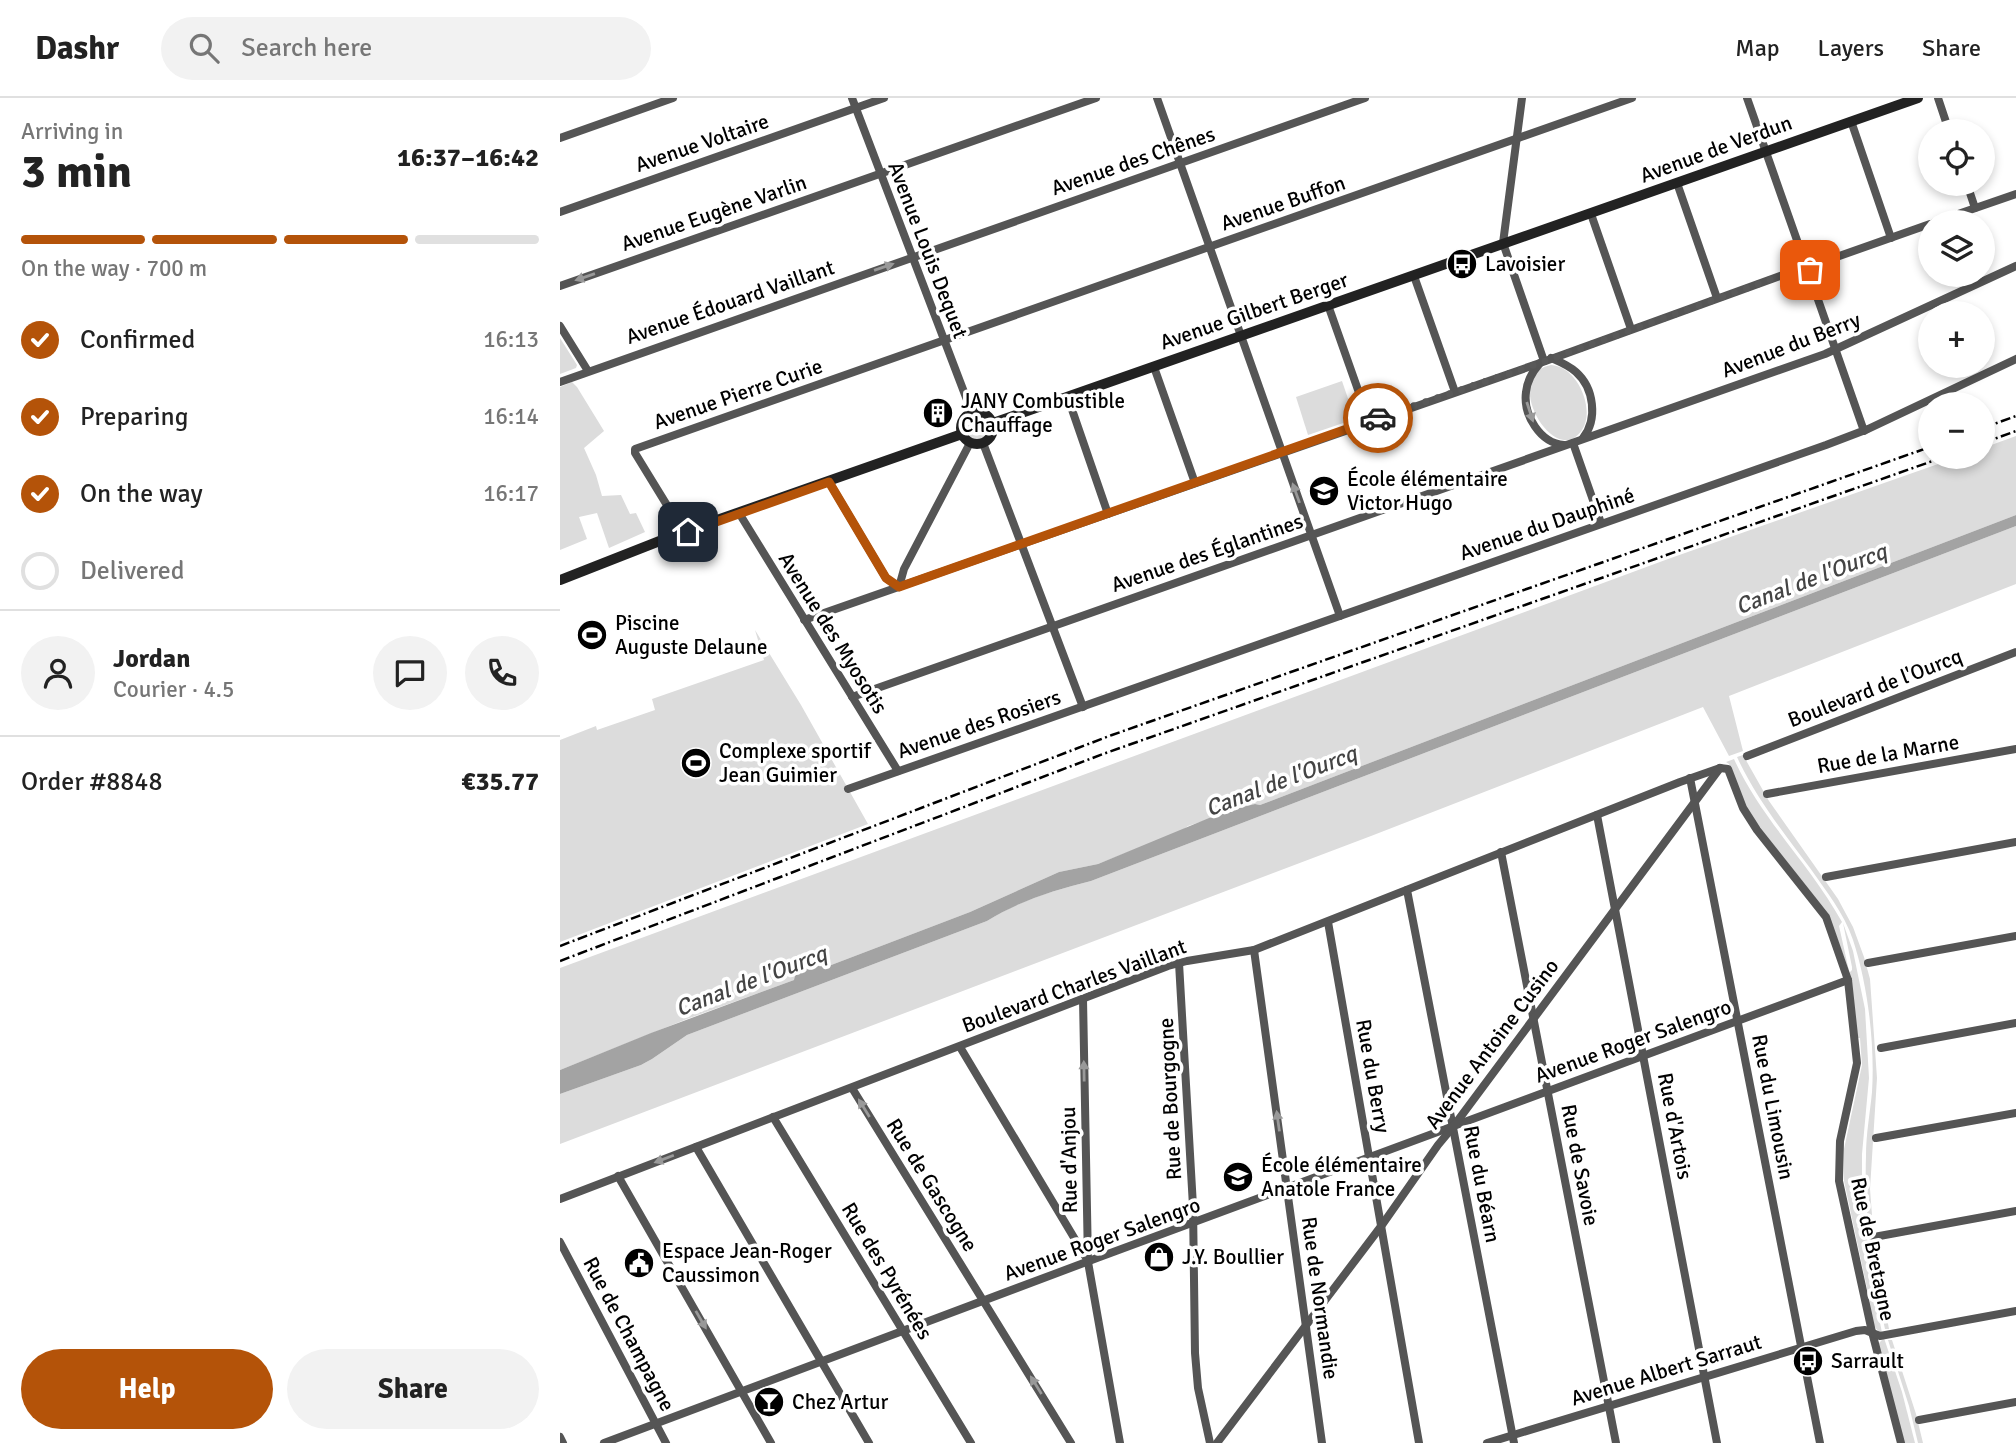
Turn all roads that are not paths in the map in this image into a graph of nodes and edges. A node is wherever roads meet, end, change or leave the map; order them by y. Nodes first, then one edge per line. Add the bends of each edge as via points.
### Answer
1 (673, 98) edge
2 (852, 98) edge
3 (884, 98) edge
4 (1096, 98) edge
5 (1157, 98) edge
6 (1365, 98) edge
7 (1522, 98) edge
8 (1632, 98) edge
9 (1747, 98) edge
10 (1917, 98) edge
11 (1938, 98) edge
12 (856, 108) junction
13 (1945, 119) edge
14 (1851, 121) junction
15 (560, 138) edge
16 (1517, 139) junction
17 (1766, 151) junction
18 (1180, 163) junction
19 (881, 173) junction
20 (1677, 183) junction
21 (2016, 194) edge
22 (1971, 196) edge
23 (1975, 208) junction
24 (1969, 210) edge
25 (560, 212) edge
26 (1591, 214) junction
27 (1918, 228) edge
28 (1528, 235) joint
29 (1891, 238) junction
30 (1503, 243) junction
31 (1209, 247) junction
32 (912, 257) junction
33 (2016, 266) edge
34 (1806, 267) junction
35 (1414, 276) junction
36 (560, 286) edge
37 (1717, 298) junction
38 (1328, 305) junction
39 (560, 326) edge
40 (1631, 329) junction
41 (1240, 336) junction
42 (944, 340) junction
43 (1836, 349) junction
44 (2016, 359) edge
45 (1545, 360) junction
46 (1154, 367) junction
47 (588, 371) junction
48 (560, 382) edge
49 (1455, 392) junction
50 (1068, 398) junction
51 (972, 413) junction
52 (1369, 421) junction
53 (993, 423) junction
54 (1864, 431) junction
55 (966, 438) junction
56 (983, 443) junction
57 (1573, 443) junction
58 (1282, 453) junction
59 (829, 482) junction
60 (1195, 484) junction
61 (739, 513) junction
62 (1108, 514) junction
63 (1601, 523) junction
64 (680, 533) junction
65 (1311, 534) junction
66 (1021, 544) junction
67 (560, 580) edge
68 (899, 587) junction
69 (1340, 616) junction
70 (804, 620) junction
71 (1051, 626) junction
72 (2016, 652) edge
73 (852, 697) junction
74 (1083, 707) junction
75 (2016, 749) edge
76 (1747, 756) dead end
77 (1720, 768) junction
78 (898, 771) junction
79 (1690, 778) junction
80 (848, 789) dead end
81 (1767, 794) dead end
82 (1696, 801) junction
83 (1597, 815) junction
84 (2016, 842) edge
85 (1502, 852) junction
86 (1826, 877) dead end
87 (1407, 890) junction
88 (1615, 909) junction
89 (1328, 922) junction
90 (2016, 936) edge
91 (1254, 950) junction
92 (1179, 963) junction
93 (1868, 963) dead end
94 (1848, 980) junction
95 (1083, 999) junction
96 (1535, 1017) junction
97 (1739, 1021) junction
98 (2016, 1023) edge
99 (960, 1047) junction
100 (1881, 1048) dead end
101 (1644, 1056) junction
102 (852, 1088) junction
103 (1548, 1091) junction
104 (2016, 1113) edge
105 (773, 1117) junction
106 (1453, 1127) junction
107 (1876, 1138) dead end
108 (696, 1147) junction
109 (1370, 1158) junction
110 (618, 1177) junction
111 (1287, 1189) junction
112 (560, 1199) edge
113 (2016, 1211) edge
114 (1194, 1223) junction
115 (1382, 1225) junction
116 (1874, 1237) dead end
117 (560, 1242) edge
118 (1088, 1262) junction
119 (984, 1301) junction
120 (2016, 1311) edge
121 (1306, 1325) junction
122 (904, 1331) junction
123 (1872, 1332) junction
124 (1801, 1347) junction
125 (823, 1362) junction
126 (1705, 1377) junction
127 (742, 1391) junction
128 (2016, 1402) edge
129 (1609, 1406) junction
130 (1919, 1420) dead end
131 (656, 1424) junction
132 (560, 1437) edge
133 (1513, 1439) edge
134 (563, 1443) edge
135 (604, 1443) edge
136 (666, 1443) edge
137 (771, 1443) edge
138 (869, 1443) edge
139 (971, 1443) edge
140 (1071, 1443) edge
141 (1120, 1443) edge
142 (1210, 1443) edge
143 (1217, 1443) edge
144 (1322, 1443) edge
145 (1419, 1443) edge
146 (1487, 1443) edge
147 (1616, 1443) edge
148 (1717, 1443) edge
149 (1820, 1443) edge
150 (1902, 1443) edge

1 - 15 street
2 - 12 street, Avenue Louis Dequet
3 - 12 street, Avenue Voltaire
4 - 19 street, Avenue Eugène Varlin
5 - 18 street
6 - 18 street, Avenue des Chênes
7 - 16 street
8 - 16 street, Avenue Buffon
9 - 17 street
10 - 14 street, Avenue de Verdun
11 - 13 street
12 - 19 street, Avenue Louis Dequet
12 - 25 street, Avenue Voltaire
14 - 17 street, Avenue de Verdun
14 - 29 street
16 - 30 street
16 - 31 street, Avenue Buffon
17 - 20 street, Avenue de Verdun
17 - 34 street
18 - 31 street
18 - 32 street, Avenue des Chênes
19 - 32 street, Avenue Louis Dequet
19 -> 36 street, Avenue Eugène Varlin
20 - 26 street, Avenue de Verdun
20 - 37 street
21 - 23 street
22 - 23 street
23 - 24 street
26 - 28 street, Avenue de Verdun
26 - 40 street
27 - 29 street
28 - 30 street, Avenue Gilbert Berger
29 - 34 street
30 - 35 street, Avenue Gilbert Berger
30 - 45 street
31 - 41 street
31 - 42 street, Avenue Buffon
32 - 42 street, Avenue Louis Dequet
47 -> 32 street, Avenue Édouard Vaillant
33 - 43 street, Avenue du Berry
34 - 37 street
34 - 43 street
35 - 38 street, Avenue Gilbert Berger
35 - 49 street
37 - 40 street
38 - 41 street, Avenue Gilbert Berger
38 - 52 street
39 - 47 street
40 - 45 street
41 - 46 street, Avenue Gilbert Berger
41 - 58 street
42 - 51 street, Avenue Louis Dequet
42 - 64 street, Avenue Pierre Curie via 635,449
43 - 54 street
43 - 57 street, Avenue du Berry
44 - 54 street, Avenue du Dauphiné
45 - 49 street
45 - 57 street via 1566,364 1578,374 1591,398 1589,429
45 -> 57 street via 1531,374 1526,392 1530,419 1556,445
46 - 50 street, Avenue Gilbert Berger
46 - 60 street
47 - 48 street, Avenue Édouard Vaillant
49 - 52 street
50 - 53 street, Avenue Gilbert Berger
50 - 62 street
51 - 53 street via 987,415
51 - 55 street via 963,422
52 - 58 street
53 - 56 street via 993,433
54 - 63 street, Avenue du Dauphiné
55 - 56 street
55 - 59 street
55 - 68 street
56 - 66 street
57 - 63 street
57 - 65 street, Avenue des Églantines
58 - 60 street
65 -> 58 street
59 - 61 street
59 - 68 street via 886,578
60 - 62 street
61 - 64 street
61 - 70 street, Avenue des Myosotis
62 - 66 street
63 - 69 street, Avenue du Dauphiné
64 - 67 street
65 - 69 street
65 - 71 street, Avenue des Églantines
66 - 68 street
66 - 71 street
68 - 70 street
69 - 74 street, Avenue du Dauphiné
70 - 73 street, Avenue des Myosotis
71 - 73 street, Avenue des Églantines
71 - 74 street
72 - 76 street, Boulevard de l'Ourcq
73 - 78 street, Avenue des Myosotis
74 - 78 street, Avenue des Rosiers
75 - 81 street, Rue de la Marne
77 - 79 street, Boulevard Charles Vaillant
77 - 82 street, Avenue Antoine Cusino
77 - 94 street, Rue de Bretagne via 1728,769 1757,830 1826,916
78 - 80 street, Avenue des Rosiers
79 - 82 street, Rue du Limousin
79 - 83 street, Boulevard Charles Vaillant
82 - 88 street, Avenue Antoine Cusino
82 - 97 street, Rue du Limousin
83 - 85 street, Boulevard Charles Vaillant
83 - 88 street, Rue d'Artois
84 - 86 street
85 - 87 street, Boulevard Charles Vaillant
85 - 96 street, Rue de Savoie
87 - 89 street, Boulevard Charles Vaillant
87 - 106 street, Rue du Béarn
88 - 96 street, Avenue Antoine Cusino
88 - 101 street, Rue d'Artois
89 - 91 street, Boulevard Charles Vaillant
89 - 109 street, Rue du Berry
90 - 93 street
91 - 92 street, Boulevard Charles Vaillant
111 -> 91 street, Rue de Normandie
92 - 95 street, Boulevard Charles Vaillant
92 - 114 street, Rue de Bourgogne
94 - 97 street, Avenue Roger Salengro
94 - 123 street, Rue de Bretagne via 1857,1063 1840,1141 1839,1181
95 - 99 street, Boulevard Charles Vaillant
118 -> 95 street, Rue d'Anjou
96 - 103 street, Rue de Savoie
96 - 106 street, Avenue Antoine Cusino
97 - 101 street, Avenue Roger Salengro
97 - 124 street, Rue du Limousin
98 - 100 street
99 - 102 street, Boulevard Charles Vaillant
99 - 118 street
101 - 103 street, Avenue Roger Salengro
101 - 126 street, Rue d'Artois
102 - 105 street, Boulevard Charles Vaillant
119 -> 102 street, Rue de Gascogne
103 - 106 street, Avenue Roger Salengro
103 - 129 street, Rue de Savoie
104 - 107 street
105 - 108 street, Boulevard Charles Vaillant
105 - 122 street, Rue des Pyrénées
106 - 109 street, Avenue Roger Salengro
106 - 115 street, Avenue Antoine Cusino
106 - 133 street, Rue du Béarn
108 -> 110 street, Boulevard Charles Vaillant
108 - 125 street
109 - 111 street, Avenue Roger Salengro
109 - 115 street, Rue du Berry
110 - 112 street, Boulevard Charles Vaillant
110 -> 127 street
111 - 114 street, Avenue Roger Salengro
111 - 121 street, Rue de Normandie
113 - 116 street
114 - 118 street, Avenue Roger Salengro
114 - 142 street, Rue de Bourgogne via 1195,1353
115 - 121 street, Avenue Antoine Cusino
115 - 145 street, Rue du Berry
117 - 131 street, Rue de Champagne
118 - 119 street, Avenue Roger Salengro
118 - 141 street, Rue d'Anjou
119 - 122 street, Avenue Roger Salengro
140 -> 119 street, Rue de Gascogne
120 - 123 street, Avenue Albert Sarraut via 1880,1336
121 - 143 street, Avenue Antoine Cusino
121 - 144 street, Rue de Normandie
122 - 125 street, Avenue Roger Salengro
122 - 139 street, Rue des Pyrénées
123 - 124 street, Avenue Albert Sarraut via 1856,1331
123 - 150 street, Rue de Bretagne
124 - 126 street, Avenue Albert Sarraut
124 - 149 street, Rue du Limousin
125 - 127 street, Avenue Roger Salengro
125 - 138 street
126 - 129 street, Avenue Albert Sarraut
126 - 148 street, Rue d'Artois
127 - 131 street, Avenue Roger Salengro
127 - 137 street
128 - 130 street
129 - 133 street, Avenue Albert Sarraut
129 - 147 street, Rue de Savoie
131 - 135 street, Avenue Roger Salengro
131 - 136 street, Rue de Champagne
132 - 134 street
133 - 146 street, Avenue Albert Sarraut

